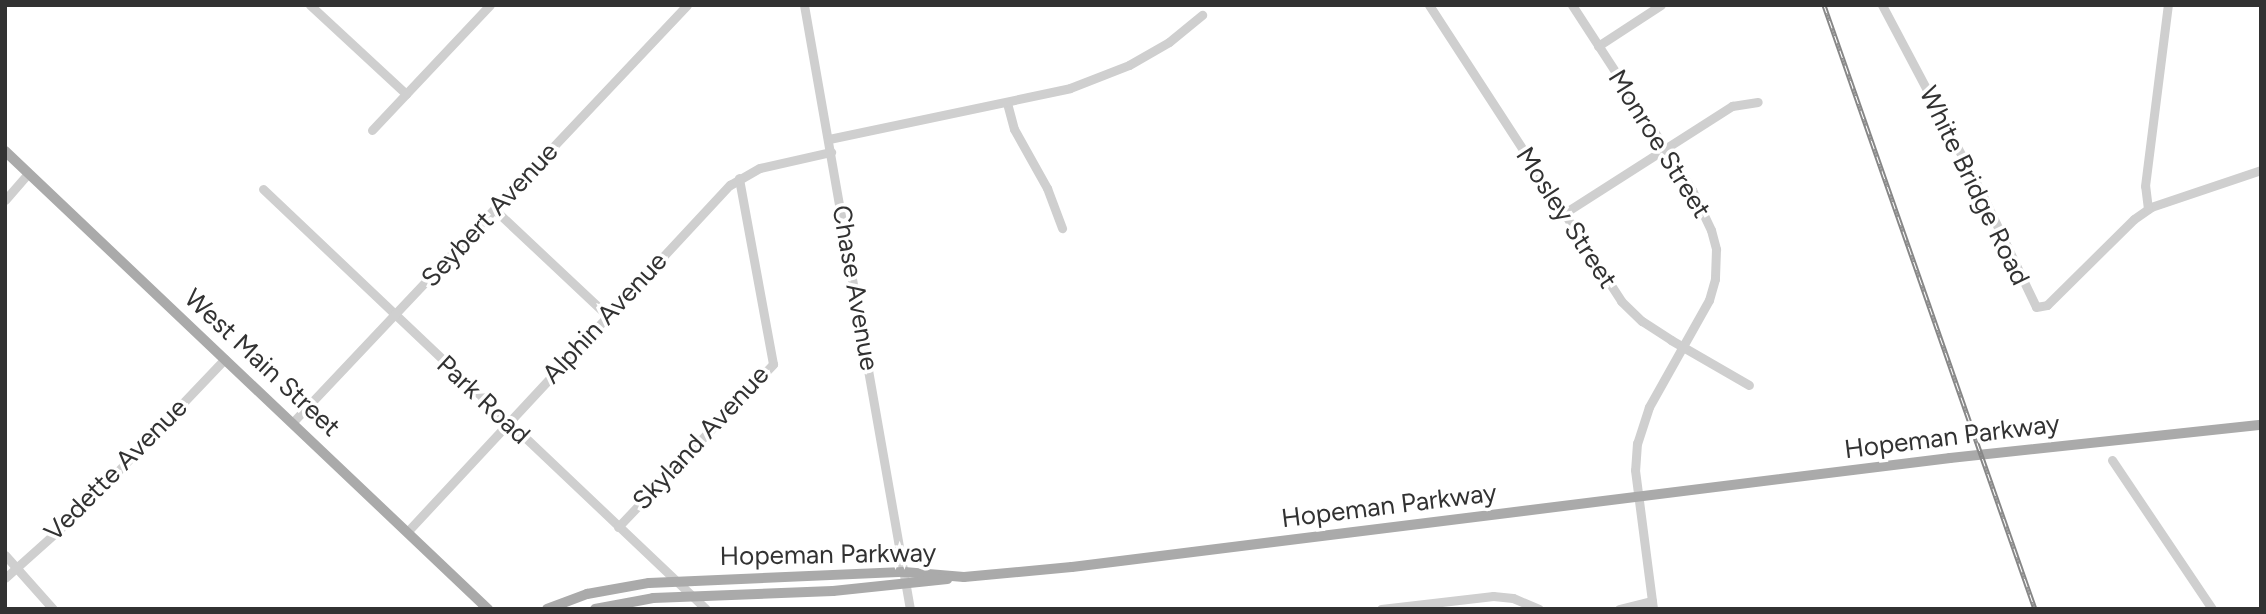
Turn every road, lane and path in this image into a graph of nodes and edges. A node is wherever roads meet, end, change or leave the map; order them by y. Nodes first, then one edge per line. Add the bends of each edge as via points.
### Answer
1 (310, 5) edge
2 (490, 5) edge
3 (687, 5) edge
4 (804, 5) edge
5 (1429, 5) edge
6 (1572, 5) edge
7 (1661, 5) edge
8 (1882, 5) edge
9 (2168, 5) edge
10 (1202, 15) dead end
11 (1598, 46) junction
12 (406, 94) junction
13 (1758, 102) dead end
14 (1007, 103) junction
15 (372, 130) dead end
16 (829, 139) junction
17 (1664, 149) junction
18 (5, 151) edge
19 (831, 152) junction
20 (2261, 170) edge
21 (29, 174) junction
22 (739, 178) junction
23 (263, 189) dead end
24 (5, 200) edge
25 (2148, 209) junction
26 (495, 210) junction
27 (1563, 214) junction
28 (1062, 228) dead end
29 (608, 316) junction
30 (394, 317) junction
31 (1684, 348) junction
32 (225, 359) junction
33 (1749, 385) dead end
34 (292, 422) junction
35 (507, 423) junction
36 (2261, 423) edge
37 (2112, 460) dead end
38 (1639, 497) junction
39 (618, 527) junction
40 (408, 531) junction
41 (5, 555) edge
42 (17, 568) junction
43 (904, 572) junction
44 (964, 577) junction
45 (5, 578) edge
46 (677, 582) junction
47 (906, 586) junction
48 (692, 596) junction
49 (1653, 605) edge
50 (53, 609) edge
51 (488, 609) edge
52 (547, 609) edge
53 (595, 609) edge
54 (706, 609) edge
55 (910, 609) edge
56 (1381, 609) edge
57 (1539, 609) edge
58 (1619, 609) edge
59 (2211, 609) edge

1 - 12 street
2 - 12 street
3 - 26 street, Seybert Avenue
4 - 16 street, Chase Avenue
5 - 27 street, Mosley Street
6 - 11 street, Monroe Street
7 - 11 street
8 - 25 street, White Bridge Road via 1964,158 2036,307 2047,305
9 - 25 street via 2145,186
10 - 14 street via 1169,41 1112,73
11 - 17 street, Monroe Street
12 - 15 street
13 - 17 street via 1732,106
14 - 16 street
14 - 28 street via 1014,129 1047,187
16 - 19 street, Chase Avenue
17 - 27 street
17 - 31 street, Monroe Street via 1700,205 1716,249 1713,289
18 - 21 main road, West Main Street
19 - 22 street, Alphin Avenue via 760,168
19 - 43 street, Chase Avenue
20 - 25 street
21 - 24 street
21 - 32 main road, West Main Street
22 - 29 street, Alphin Avenue
22 - 39 street, Skyland Avenue via 773,364
23 - 30 street, Park Road
26 - 29 street
26 - 30 street, Seybert Avenue
27 - 31 street, Mosley Street via 1621,301
29 - 35 street, Alphin Avenue
30 - 34 street, Seybert Avenue
30 - 35 street, Park Road
31 - 33 street, Mosley Street
31 - 38 street, Monroe Street via 1640,431 1635,456
32 - 34 main road, West Main Street
32 - 42 street, Vedette Avenue via 80,510
34 - 40 main road, West Main Street
35 - 39 street, Park Road
35 - 40 street, Alphin Avenue
36 - 38 main road, Hopeman Parkway
37 - 59 street
38 - 44 main road, Hopeman Parkway
38 - 49 street, Monroe Street
39 - 46 street, Park Road
40 - 51 main road, West Main Street
41 - 42 street
42 - 45 street, Vedette Avenue
42 - 50 street
43 - 44 main road, Hopeman Parkway
43 - 46 main road, Hopeman Parkway
43 - 47 street, Chase Avenue
44 - 47 main road
46 - 48 street, Park Road
46 - 52 main road, Hopeman Parkway via 618,587
47 - 48 main road
47 - 55 street, Chase Avenue
48 - 53 main road
48 - 54 street, Park Road
49 - 58 street
56 - 57 street via 1493,596 1513,598

